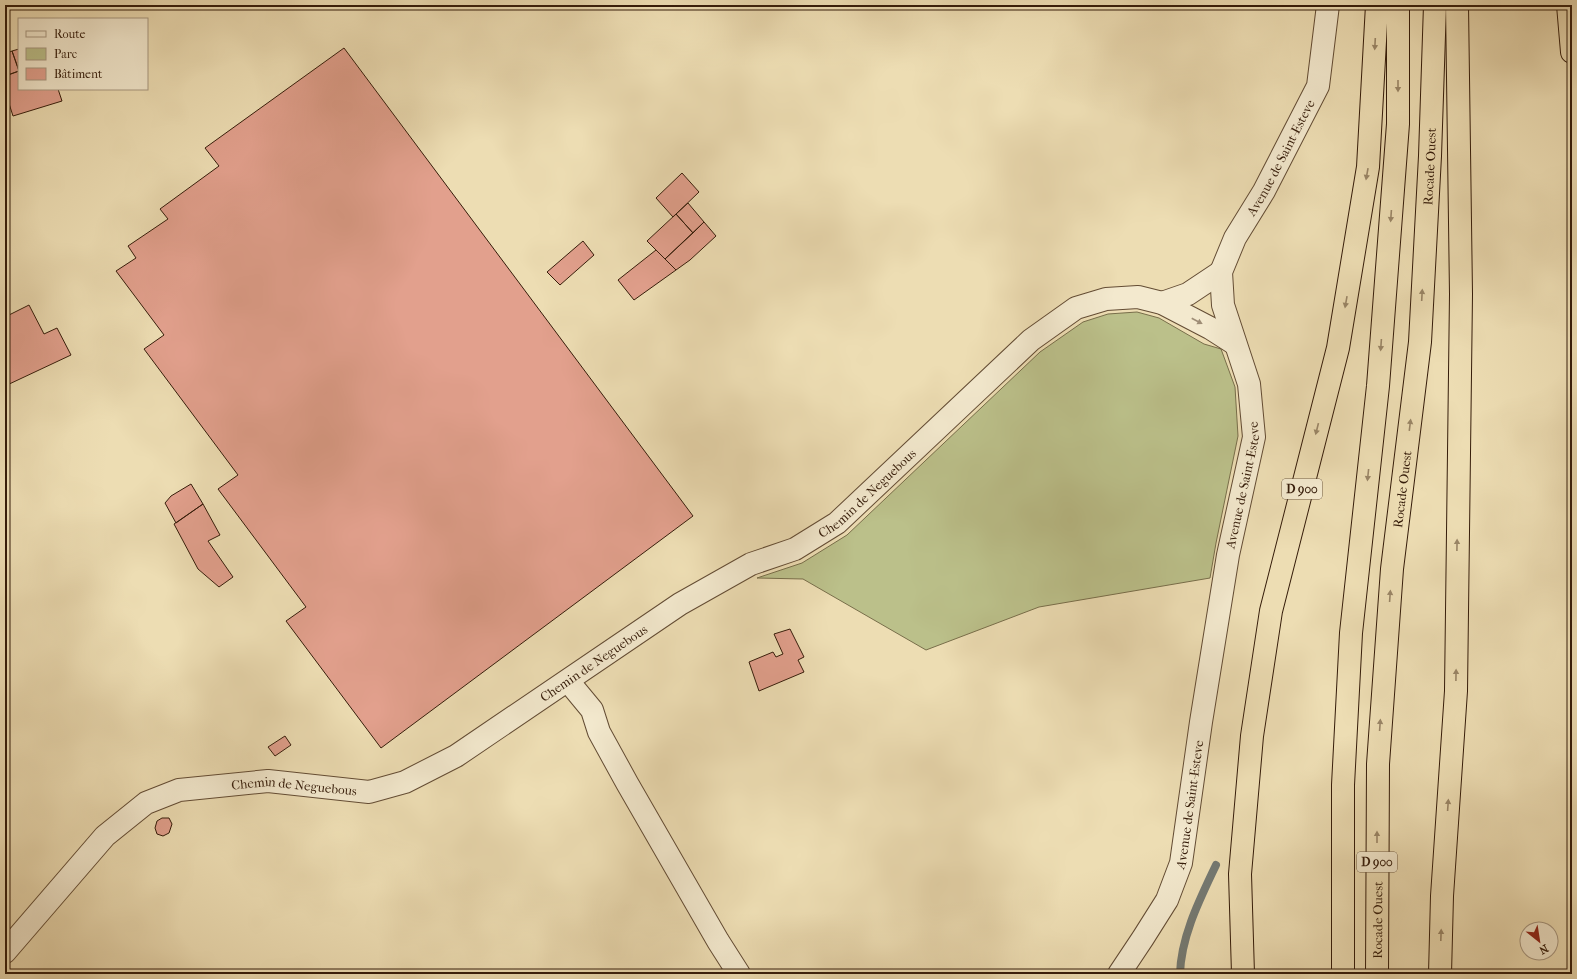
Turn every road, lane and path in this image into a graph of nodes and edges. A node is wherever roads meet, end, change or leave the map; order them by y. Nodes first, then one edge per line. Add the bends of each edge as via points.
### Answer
1 (1328, 5) edge
2 (1377, 5) edge
3 (1398, 5) edge
4 (1435, 5) edge
5 (1457, 5) edge
6 (1568, 5) edge
7 (1572, 52) edge
8 (1221, 272) junction
9 (1162, 303) junction
10 (1235, 344) junction
11 (568, 681) junction
12 (5, 952) edge
13 (1343, 966) edge
14 (1376, 967) edge
15 (739, 974) edge
16 (1119, 974) edge
17 (1242, 974) edge
18 (1440, 974) edge

1 - 8 street, Avenue de Saint-Esteve via 1318,86 1264,190 1235,238
2 -> 17 highway, D 900 via 1368,167 1339,340 1271,611 1252,736 1240,874
3 -> 13 highway, D 900 via 1398,124 1378,386 1351,633 1343,785
14 -> 4 highway, Rocade Ouest / D 900 via 1378,764 1392,569 1420,342
18 -> 5 highway via 1442,896 1456,691 1461,294
6 - 7 highway
8 - 9 street via 1188,294
8 - 10 street, Avenue de Saint-Esteve via 1223,304
9 -> 10 street, Chemin de Neguebous
9 - 11 street, Chemin de Neguebous via 1138,297 1106,299 1076,308 1031,340 837,523 796,549 751,564 680,604
10 - 16 street, Avenue de Saint-Esteve via 1249,384 1254,437 1228,555 1181,863 1166,900
11 - 12 street, Chemin de Neguebous via 456,756 405,782 369,792 268,781 178,790 146,803 105,836
11 - 15 street via 592,710 600,732 627,783

